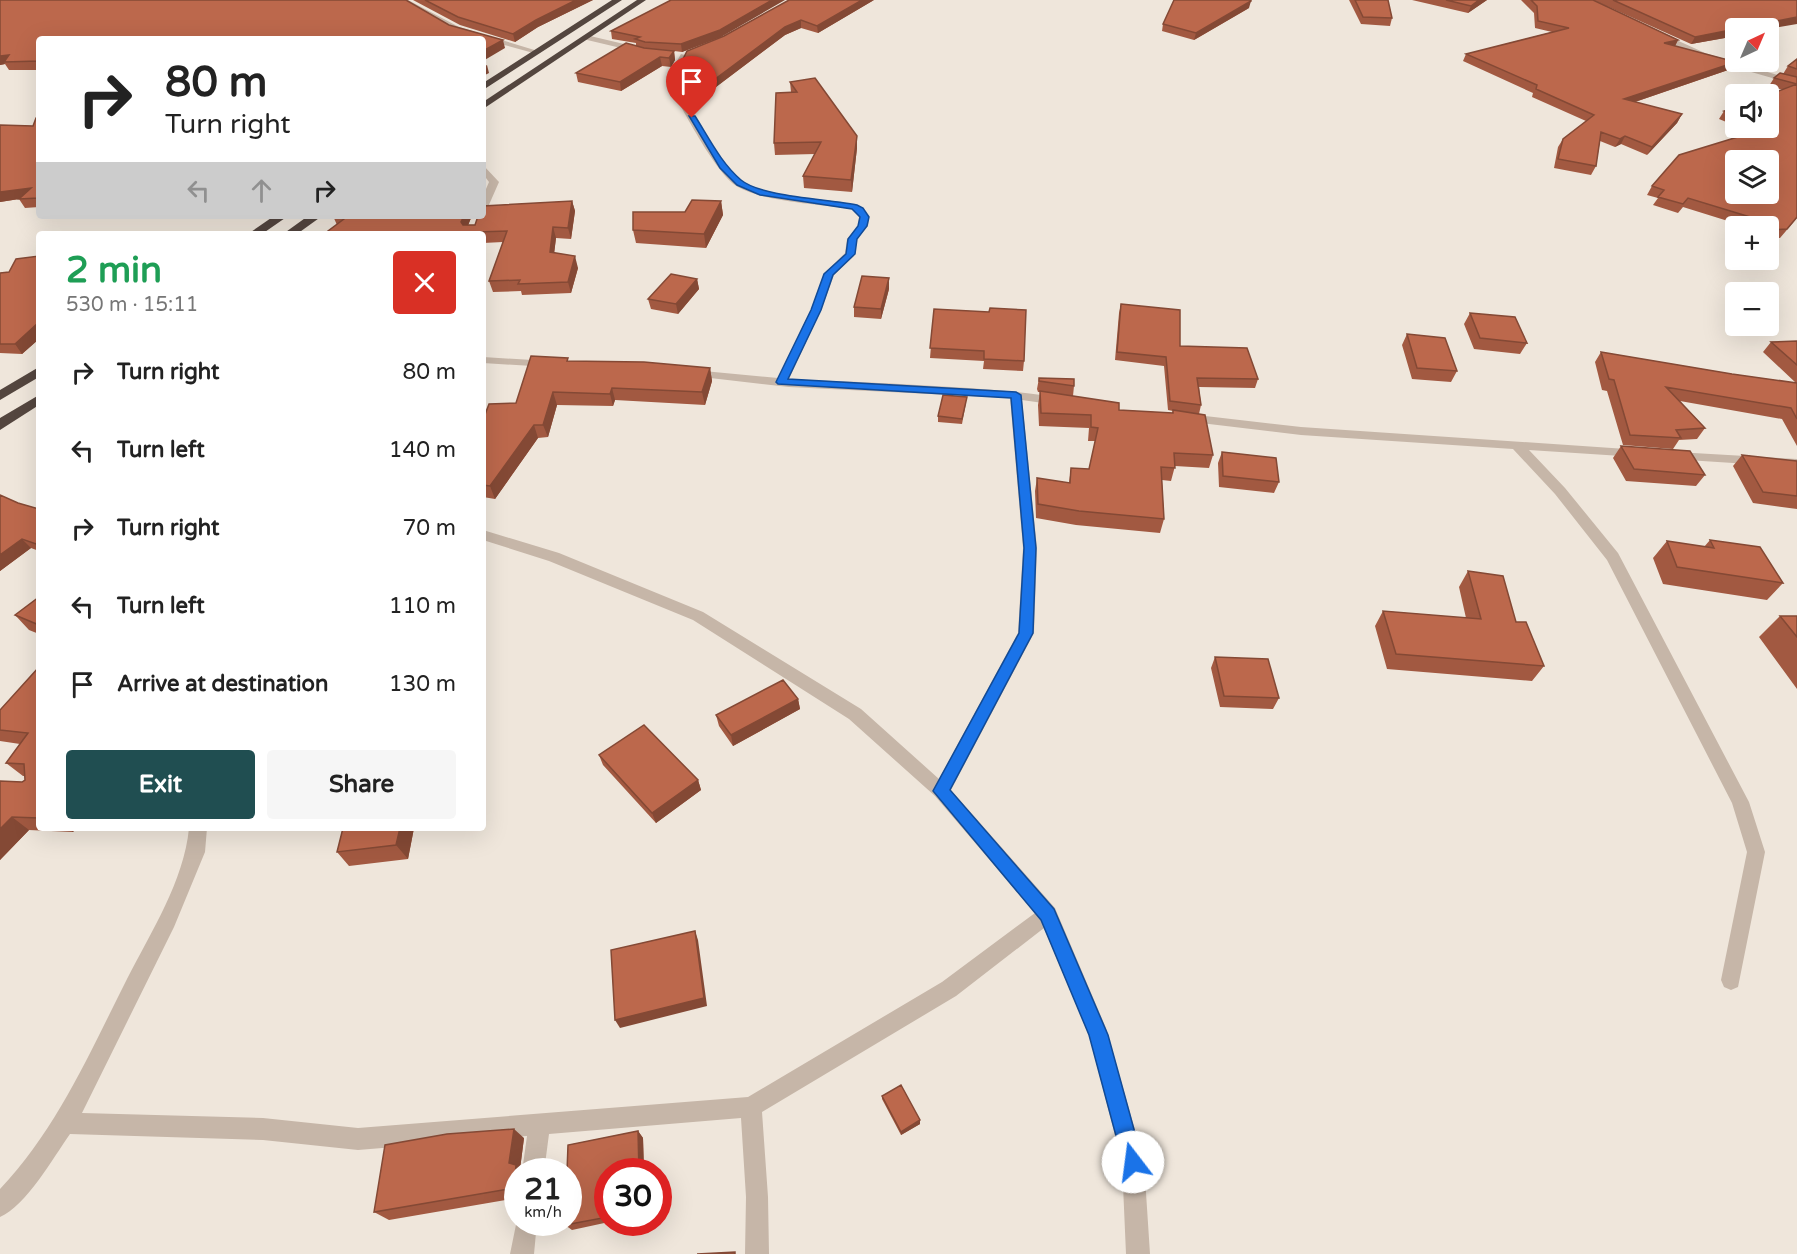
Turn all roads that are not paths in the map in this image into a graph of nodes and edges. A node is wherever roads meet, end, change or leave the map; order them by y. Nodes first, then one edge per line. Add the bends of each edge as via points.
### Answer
1 (403, 0) edge
2 (618, 0) edge
3 (642, 0) edge
4 (1650, 31) edge
5 (481, 36) edge
6 (586, 37) junction
7 (486, 38) edge
8 (537, 52) junction
9 (653, 53) edge
10 (670, 55) edge
11 (1797, 84) edge
12 (486, 85) edge
13 (486, 104) edge
14 (486, 172) edge
15 (486, 200) edge
16 (277, 219) edge
17 (312, 219) edge
18 (259, 231) edge
19 (294, 231) edge
20 (486, 360) edge
21 (566, 365) edge
22 (683, 372) edge
23 (36, 373) edge
24 (782, 382) junction
25 (1016, 395) junction
26 (0, 396) edge
27 (36, 401) edge
28 (1073, 403) edge
29 (1176, 417) edge
30 (0, 425) edge
31 (1516, 444) junction
32 (1797, 463) edge
33 (486, 536) edge
34 (941, 791) junction
35 (198, 831) edge
36 (1048, 914) junction
37 (1731, 980) dead end
38 (751, 1107) junction
39 (65, 1123) junction
40 (539, 1126) junction
41 (535, 1158) edge
42 (0, 1206) edge
43 (524, 1236) edge
44 (522, 1254) edge
45 (757, 1254) edge
46 (1138, 1254) edge

1 - 5 street via 456,29
2 - 8 highway
3 - 6 highway
4 - 11 street via 1702,55
6 - 9 street
6 - 13 highway
7 - 8 street
8 - 12 highway
10 - 24 street via 687,55 670,80 724,168 740,184 760,192 854,207 864,217 852,239 850,254 829,274
14 - 15 street via 494,182
16 - 18 highway
17 - 19 highway
20 - 21 street
22 - 24 street
23 - 26 highway
24 - 25 street
25 - 28 street
25 - 34 street via 1030,548 1026,633
27 - 30 highway
29 - 31 street via 1301,431
31 - 32 street
31 - 37 street via 1613,557 1740,802 1756,852
33 - 34 street via 554,557 698,616 855,714
34 - 36 street
35 - 39 street via 196,852 167,921
36 - 38 street via 949,989
36 - 46 street via 1099,1035 1133,1162
38 - 40 street
38 - 45 street
39 - 40 street via 263,1129 358,1139
39 - 42 street
40 - 41 street
43 - 44 street

